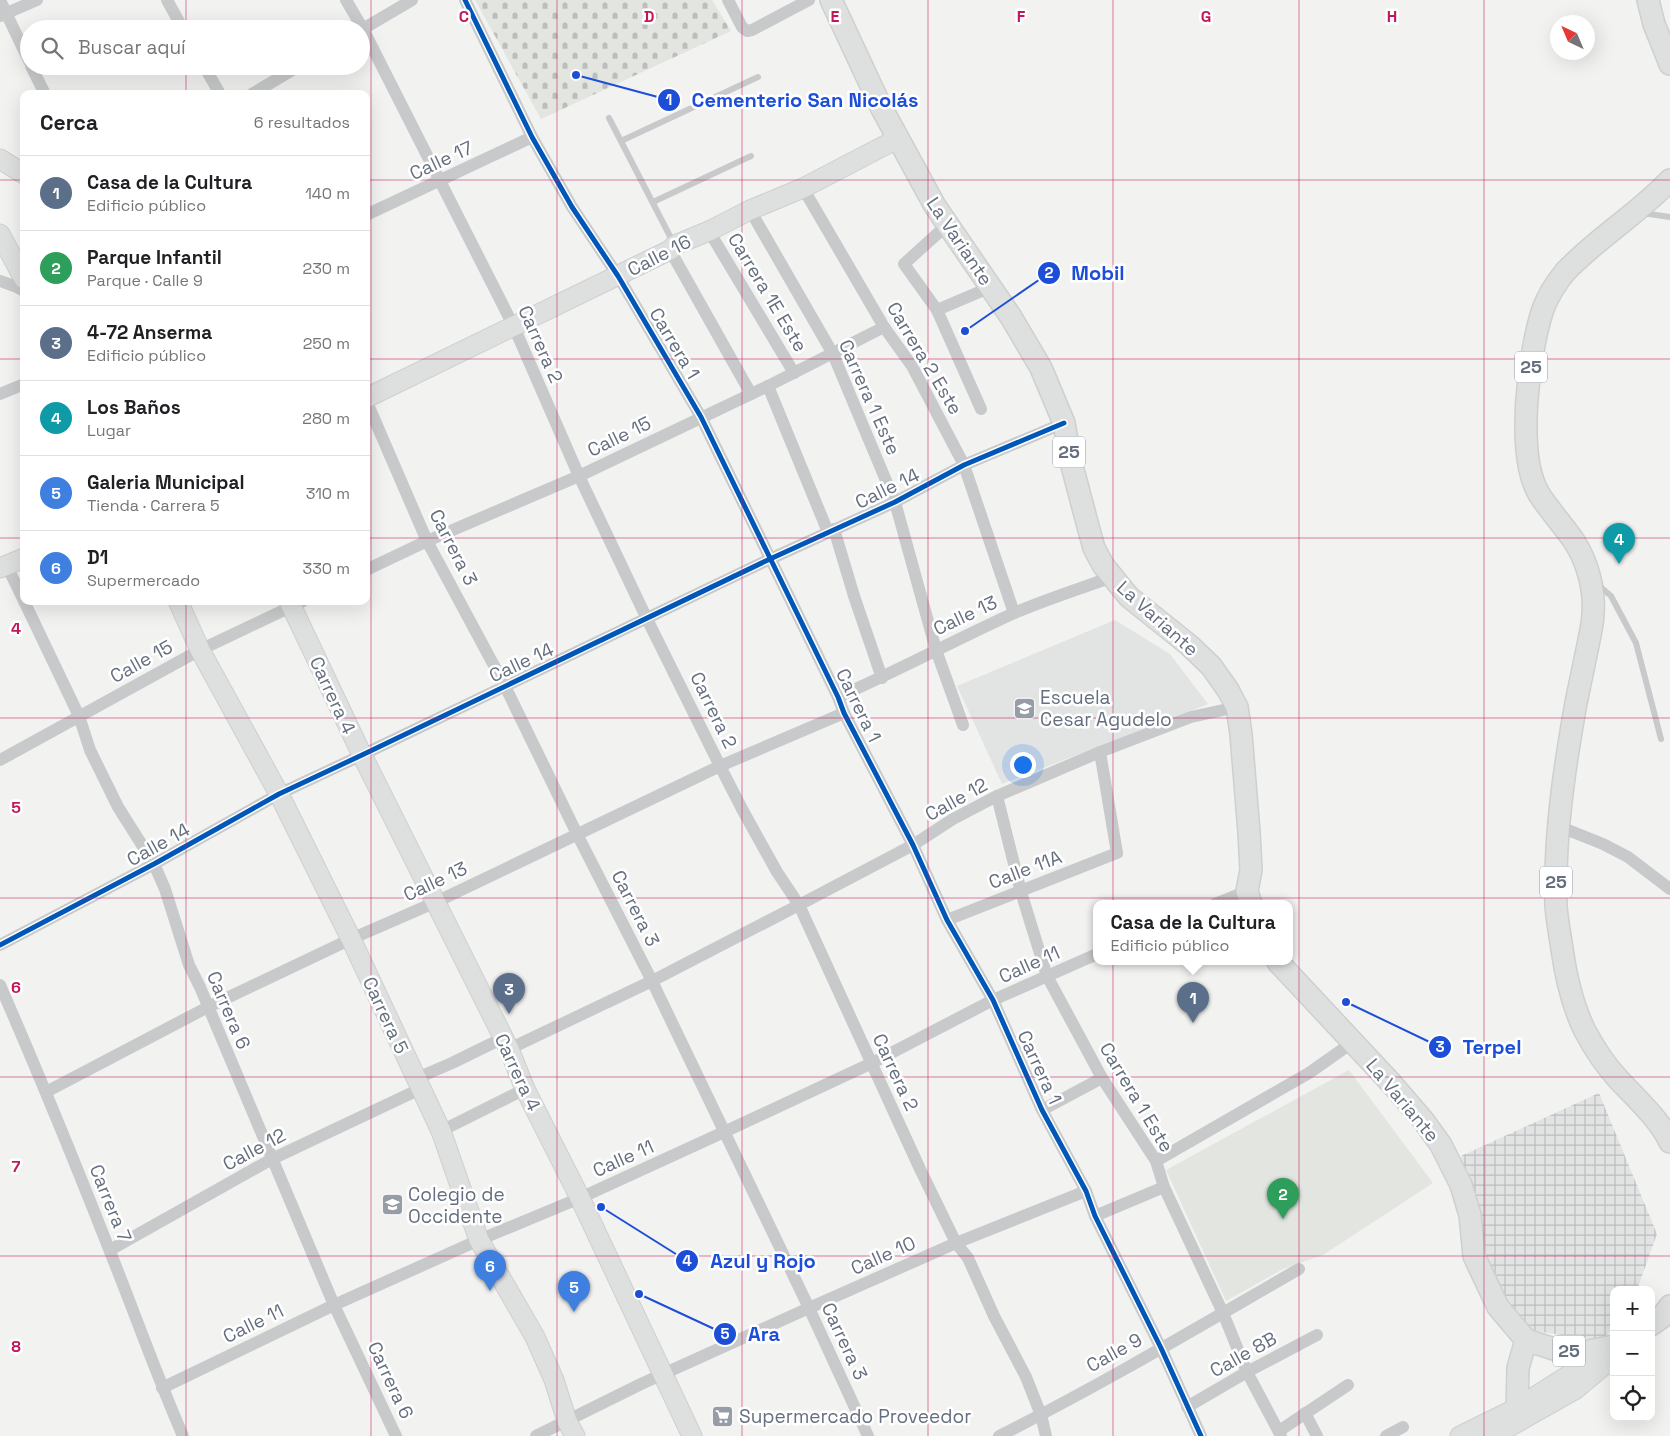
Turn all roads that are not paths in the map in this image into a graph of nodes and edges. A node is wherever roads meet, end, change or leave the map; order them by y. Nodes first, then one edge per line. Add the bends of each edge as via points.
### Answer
1 (0, 0) edge
2 (37, 0) edge
3 (167, 0) edge
4 (346, 0) edge
5 (412, 0) edge
6 (465, 0) edge
7 (728, 0) edge
8 (809, 0) edge
9 (831, 0) edge
10 (1648, 0) edge
11 (3, 15) edge
12 (178, 20) edge
13 (357, 20) edge
14 (370, 24) edge
15 (370, 44) edge
16 (20, 45) edge
17 (1670, 64) edge
18 (36, 75) edge
19 (209, 75) edge
20 (284, 75) edge
21 (758, 77) dead end
22 (43, 90) edge
23 (218, 90) edge
24 (259, 90) edge
25 (609, 118) dead end
26 (532, 137) junction
27 (897, 139) junction
28 (621, 141) junction
29 (751, 156) dead end
30 (0, 159) edge
31 (20, 172) edge
32 (1670, 180) edge
33 (441, 181) junction
34 (803, 188) junction
35 (653, 202) junction
36 (750, 210) junction
37 (1636, 212) junction
38 (370, 213) edge
39 (1670, 217) edge
40 (947, 225) junction
41 (709, 231) junction
42 (0, 234) edge
43 (673, 248) junction
44 (20, 272) edge
45 (618, 276) junction
46 (0, 281) edge
47 (991, 288) junction
48 (20, 289) edge
49 (937, 310) junction
50 (514, 327) junction
51 (884, 327) junction
52 (833, 354) junction
53 (794, 373) junction
54 (20, 386) edge
55 (768, 386) junction
56 (0, 394) edge
57 (752, 394) junction
58 (370, 397) edge
59 (370, 408) edge
60 (981, 409) dead end
61 (702, 417) junction
62 (1064, 423) junction
63 (964, 465) junction
64 (579, 476) junction
65 (895, 502) junction
66 (831, 530) junction
67 (427, 540) junction
68 (770, 559) junction
69 (10, 564) edge
70 (370, 568) edge
71 (1112, 577) junction
72 (1592, 585) junction
73 (20, 590) edge
74 (26, 605) edge
75 (180, 605) edge
76 (290, 605) edge
77 (295, 605) edge
78 (1014, 613) junction
79 (647, 619) junction
80 (200, 650) junction
81 (936, 650) junction
82 (882, 678) junction
83 (505, 686) junction
84 (838, 697) junction
85 (1237, 708) junction
86 (844, 713) junction
87 (79, 716) junction
88 (963, 726) dead end
89 (1661, 739) dead end
90 (1100, 752) junction
91 (362, 755) junction
92 (0, 760) edge
93 (720, 766) junction
94 (279, 794) junction
95 (997, 796) junction
96 (1558, 826) junction
97 (577, 834) junction
98 (913, 845) junction
99 (154, 864) junction
100 (1670, 889) edge
101 (1022, 892) junction
102 (1249, 898) edge
103 (436, 902) junction
104 (799, 905) junction
105 (947, 920) junction
106 (351, 938) junction
107 (0, 945) edge
108 (1093, 956) edge
109 (1281, 965) edge
110 (1047, 976) junction
111 (652, 981) junction
112 (0, 985) edge
113 (993, 1000) junction
114 (208, 1007) junction
115 (1353, 1042) junction
116 (506, 1043) junction
117 (872, 1063) junction
118 (1102, 1078) junction
119 (418, 1084) junction
120 (525, 1089) junction
121 (46, 1092) junction
122 (1042, 1110) junction
123 (441, 1131) junction
124 (724, 1132) junction
125 (1670, 1142) edge
126 (272, 1159) junction
127 (1156, 1161) junction
128 (1164, 1187) junction
129 (1086, 1191) junction
130 (580, 1198) junction
131 (1095, 1216) junction
132 (479, 1240) junction
133 (956, 1243) junction
134 (110, 1250) junction
135 (1299, 1269) dead end
136 (334, 1305) junction
137 (809, 1308) junction
138 (1223, 1313) junction
139 (1317, 1335) dead end
140 (1526, 1340) junction
141 (1161, 1348) junction
142 (1610, 1348) edge
143 (1610, 1350) edge
144 (1610, 1361) edge
145 (1247, 1372) junction
146 (662, 1374) junction
147 (1348, 1385) dead end
148 (162, 1388) junction
149 (1187, 1406) junction
150 (1517, 1408) junction
151 (1305, 1413) junction
152 (1041, 1415) junction
153 (571, 1428) edge
154 (1403, 1428) dead end
155 (1280, 1433) edge
156 (183, 1436) edge
157 (396, 1436) edge
158 (536, 1436) edge
159 (692, 1436) edge
160 (868, 1436) edge
161 (999, 1436) edge
162 (1046, 1436) edge
163 (1201, 1436) edge
164 (1317, 1436) edge
165 (1386, 1436) edge
166 (1460, 1436) edge
167 (1493, 1436) edge

1 - 11 street
2 - 11 street
3 - 12 street
4 - 13 street, Carrera 2
5 - 14 street
6 - 26 street, Carrera 1
7 - 8 street via 747,31
9 - 27 main road, La Variante / 25
10 - 17 main road
11 - 16 street
15 - 33 street, Carrera 2
18 - 22 street
19 - 23 street
20 - 24 street
21 - 28 lane
25 - 28 lane
26 - 33 street, Calle 17
26 - 45 street, Carrera 1 via 572,207
27 - 34 street, Calle 16
27 - 40 main road, La Variante / 25
28 - 35 lane
29 - 35 lane
30 - 31 street
32 - 37 main road, 25
33 - 38 street, Calle 17
33 - 50 street, Carrera 2
34 - 36 street, Calle 16
34 - 51 street, Carrera 2 Este
35 - 43 lane
36 - 41 street, Calle 16
36 - 52 street, Carrera 1 Este
37 - 39 lane
37 - 72 main road, 25 via 1583,255 1552,290 1537,330 1527,397 1527,456 1531,476 1538,492 1575,544
40 - 47 main road, La Variante / 25
40 - 49 street via 904,264
41 - 43 street, Calle 16
41 - 53 street, Carrera 1E Este
42 - 44 street
43 - 45 street, Calle 16
43 - 57 street
45 - 50 street, Calle 16
45 - 61 street, Carrera 1
46 - 48 street
47 - 49 street
47 - 62 main road, La Variante / 25 via 1041,368
49 - 60 street
50 - 58 street, Calle 16
50 - 64 street, Carrera 2
51 - 52 street, Calle 15
51 - 63 street, Carrera 2 Este via 912,366
52 - 53 street, Calle 15
52 - 65 street, Carrera 1 Este
53 - 55 street, Calle 15
54 - 56 street
55 - 57 street, Calle 15
55 - 66 street
57 - 61 street, Calle 15
59 - 67 street, Carrera 3
61 - 64 street, Calle 15
61 - 68 street, Carrera 1
62 - 63 street, Calle 14
62 - 71 main road, La Variante / 25 via 1094,548
63 - 65 street, Calle 14
63 - 78 street, Carrera 2 Este
64 - 67 street, Calle 15
64 - 79 street, Carrera 2
65 - 66 street, Calle 14
65 - 81 street, Carrera 1 Este
66 - 68 street, Calle 14
66 - 82 street
67 - 70 street, Calle 15
67 - 83 street, Carrera 3
68 - 79 street, Calle 14
68 - 84 street, Carrera 1
69 - 73 street, Carrera 6
71 - 78 street, Calle 13
71 - 85 main road, La Variante / 25 via 1129,597 1211,666
72 - 89 lane via 1611,596 1636,643
72 - 96 main road, 25 via 1594,614
74 - 87 street, Carrera 6
75 - 80 street, Carrera 5
76 - 80 street, Calle 15
77 - 91 street, Carrera 4
78 - 81 street, Calle 13
79 - 83 street, Calle 14
79 - 93 street, Carrera 2
80 - 87 street, Calle 15
80 - 94 street, Carrera 5
81 - 82 street, Calle 13
81 - 88 street, Carrera 1 Este
82 - 84 street, Calle 13
83 - 91 street, Calle 14
83 - 97 street, Carrera 3
84 - 86 street, Carrera 1
85 - 90 street, Calle 12 via 1192,717
85 - 102 main road, La Variante / 25 via 1249,832
86 - 93 street, Calle 13
86 - 98 street, Carrera 1
87 - 92 street, Calle 15
87 - 99 street, Carrera 6 via 90,750 118,807
90 - 95 street, Calle 12
90 - 101 street, Calle 11A via 1117,853
91 - 94 street, Calle 14
91 - 103 street, Carrera 4
93 - 97 street, Calle 13
93 - 104 street, Carrera 2 via 777,872
94 - 99 street, Calle 14
94 - 106 street, Carrera 5
95 - 98 street, Calle 12
95 - 101 street, Carrera 1 Este
96 - 100 street via 1628,857
96 - 125 main road, 25 via 1556,908 1566,977 1574,1004 1600,1055
97 - 103 street, Calle 13
97 - 111 street, Carrera 3
98 - 104 street, Calle 12
98 - 105 street, Carrera 1
99 - 107 street, Calle 14
99 - 114 street, Carrera 6 via 189,965
101 - 105 street, Calle 11A
101 - 110 street, Carrera 1 Este
103 - 106 street, Calle 13
103 - 116 street, Carrera 4
104 - 111 street, Calle 12
104 - 117 street, Carrera 2
105 - 113 street, Carrera 1
106 - 114 street, Calle 13
106 - 119 street, Carrera 5
108 - 110 street, Calle 11
109 - 115 main road, La Variante / 25
110 - 113 street, Calle 11
110 - 118 street, Carrera 1 Este
111 - 116 street, Calle 12
111 - 124 street, Carrera 3
112 - 121 street, Carrera 7
113 - 117 street, Calle 11
113 - 122 street, Carrera 1
114 - 121 street, Calle 13
114 - 126 street, Carrera 6
115 - 127 street via 1309,1073
115 - 140 main road, La Variante / 25 via 1441,1145 1461,1185 1470,1216 1474,1256 1498,1307
116 - 119 street, Calle 12 via 452,1063
116 - 120 street, Carrera 4
117 - 124 street, Calle 11
117 - 133 street, Carrera 2
118 - 122 street
118 - 127 street, Carrera 1 Este
119 - 123 street, Carrera 5
119 - 126 street, Calle 12
120 - 123 street
120 - 130 street, Carrera 4
121 - 134 street, Carrera 7
122 - 129 street, Carrera 1
123 - 132 street, Carrera 5
124 - 130 street, Calle 11
124 - 137 street, Carrera 3
126 - 134 street, Calle 12
126 - 136 street, Carrera 6
127 - 128 street, Carrera 1 Este
128 - 131 street
128 - 138 street, Carrera 1 Este
129 - 131 street, Carrera 1
129 - 133 street, Calle 10
130 - 132 street, Calle 11
130 - 146 street, Carrera 4
131 - 141 street, Carrera 1
132 - 136 street, Calle 11
132 - 153 street, Carrera 5 via 535,1337
133 - 137 street, Calle 10
133 - 152 street, Carrera 2 via 968,1258
134 - 148 street, Carrera 7
135 - 138 street, Calle 9
136 - 148 street, Calle 11
136 - 157 street, Carrera 6
137 - 146 street, Calle 10
137 - 160 street, Carrera 3
138 - 141 street, Calle 9
138 - 145 street, Carrera 1 Este
139 - 145 street, Calle 8B
140 - 142 main road, 25 via 1572,1352
140 - 150 main road via 1518,1368
141 - 149 street, Carrera 1
141 - 152 street, Calle 9
143 - 150 street
144 - 167 street via 1576,1389
145 - 149 street, Calle 8B
145 - 155 street, Carrera 1 Este
146 - 153 street, Calle 10
146 - 159 street, Carrera 4
147 - 151 street
148 - 156 street, Carrera 7
149 - 163 street, Carrera 1
150 - 166 street
151 - 155 street
151 - 164 street
152 - 161 street, Calle 9
152 - 162 street, Carrera 2
153 - 158 street, Calle 10
154 - 165 street

